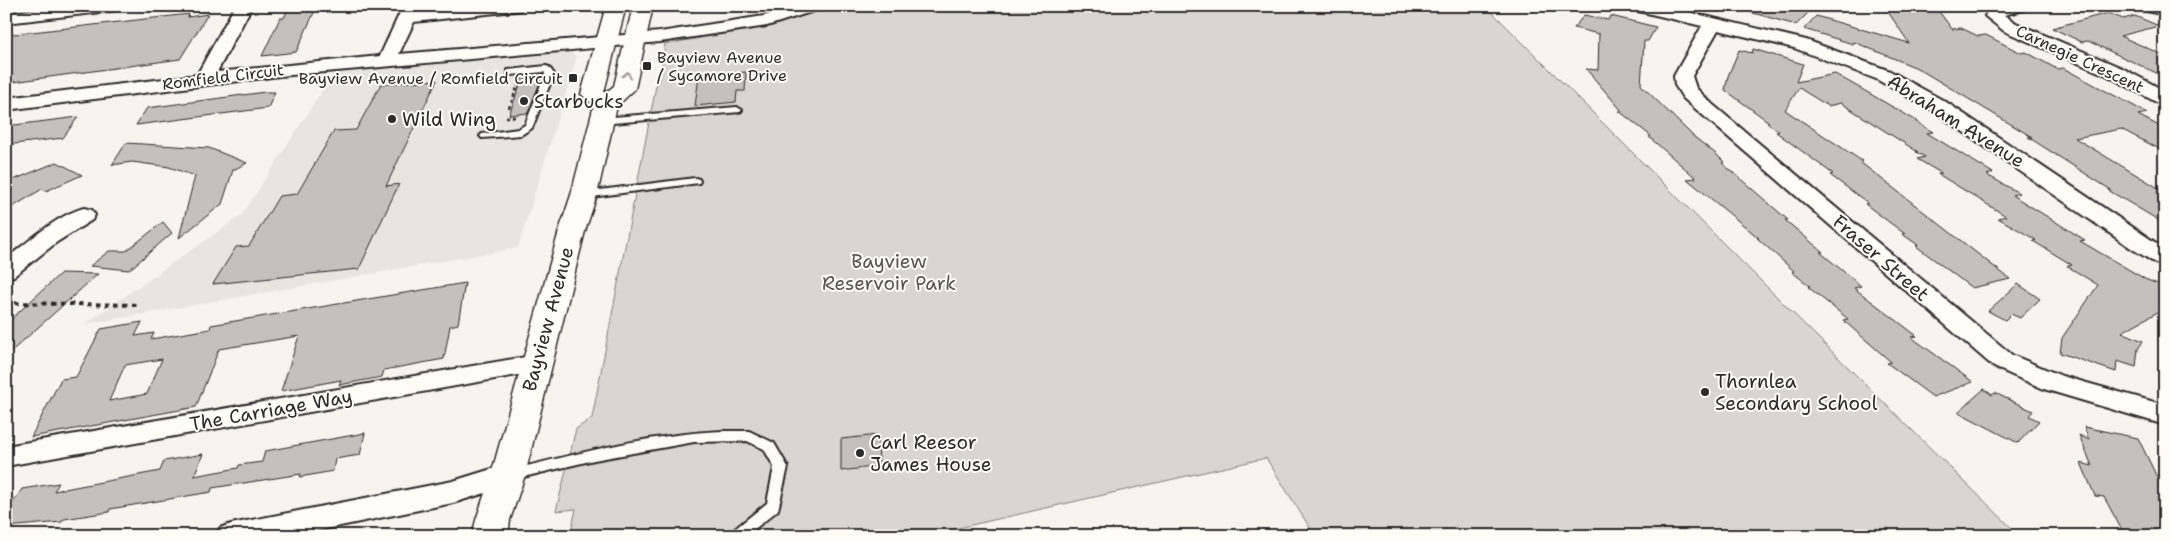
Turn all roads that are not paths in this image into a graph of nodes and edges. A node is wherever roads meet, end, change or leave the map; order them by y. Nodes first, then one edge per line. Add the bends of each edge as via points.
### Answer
1 (111, 6) edge
2 (244, 6) edge
3 (514, 6) edge
4 (616, 6) edge
5 (643, 6) edge
6 (811, 6) edge
7 (1640, 6) edge
8 (2017, 6) edge
9 (2148, 6) edge
10 (2165, 10) edge
11 (410, 12) edge
12 (6, 18) edge
13 (1713, 23) junction
14 (621, 41) junction
15 (387, 61) junction
16 (511, 72) dead end
17 (204, 79) junction
18 (2165, 99) edge
19 (6, 104) edge
20 (737, 110) dead end
21 (604, 112) junction
22 (485, 136) dead end
23 (695, 181) dead end
24 (584, 195) junction
25 (84, 215) dead end
26 (2165, 258) edge
27 (6, 271) edge
28 (537, 364) junction
29 (2165, 416) edge
30 (6, 456) edge
31 (508, 475) junction
32 (231, 536) edge
33 (490, 536) edge
34 (736, 536) edge

1 - 12 street
2 - 17 street
3 - 11 street
4 - 14 main road
5 - 14 main road
6 - 14 street, Romfield Circuit via 767,21
7 - 13 street, Abraham Avenue
8 - 18 street, Carnegie Crescent via 1995,12 1994,16 2010,27 2108,69
9 - 10 street
11 - 15 street
13 - 26 street, Abraham Avenue via 1820,50 1903,85
13 - 29 street, Fraser Street via 1683,81 1705,108 2003,361 2053,383
14 - 15 street, Romfield Circuit
21 -> 14 main road via 624,89
14 - 21 main road via 592,94
15 - 17 street, Romfield Circuit
16 - 22 lane via 546,69 550,74 529,126 521,132
17 - 19 street, Romfield Circuit
20 - 21 lane
21 - 24 main road, Bayview Avenue
23 - 24 lane
24 - 28 main road, Bayview Avenue
25 - 27 street via 49,237
28 - 30 street, The Carriage Way
28 - 31 main road, Bayview Avenue
31 - 32 street via 453,492
31 - 33 main road, Bayview Avenue
31 - 34 lane via 694,437 749,436 769,446 781,467 773,506

